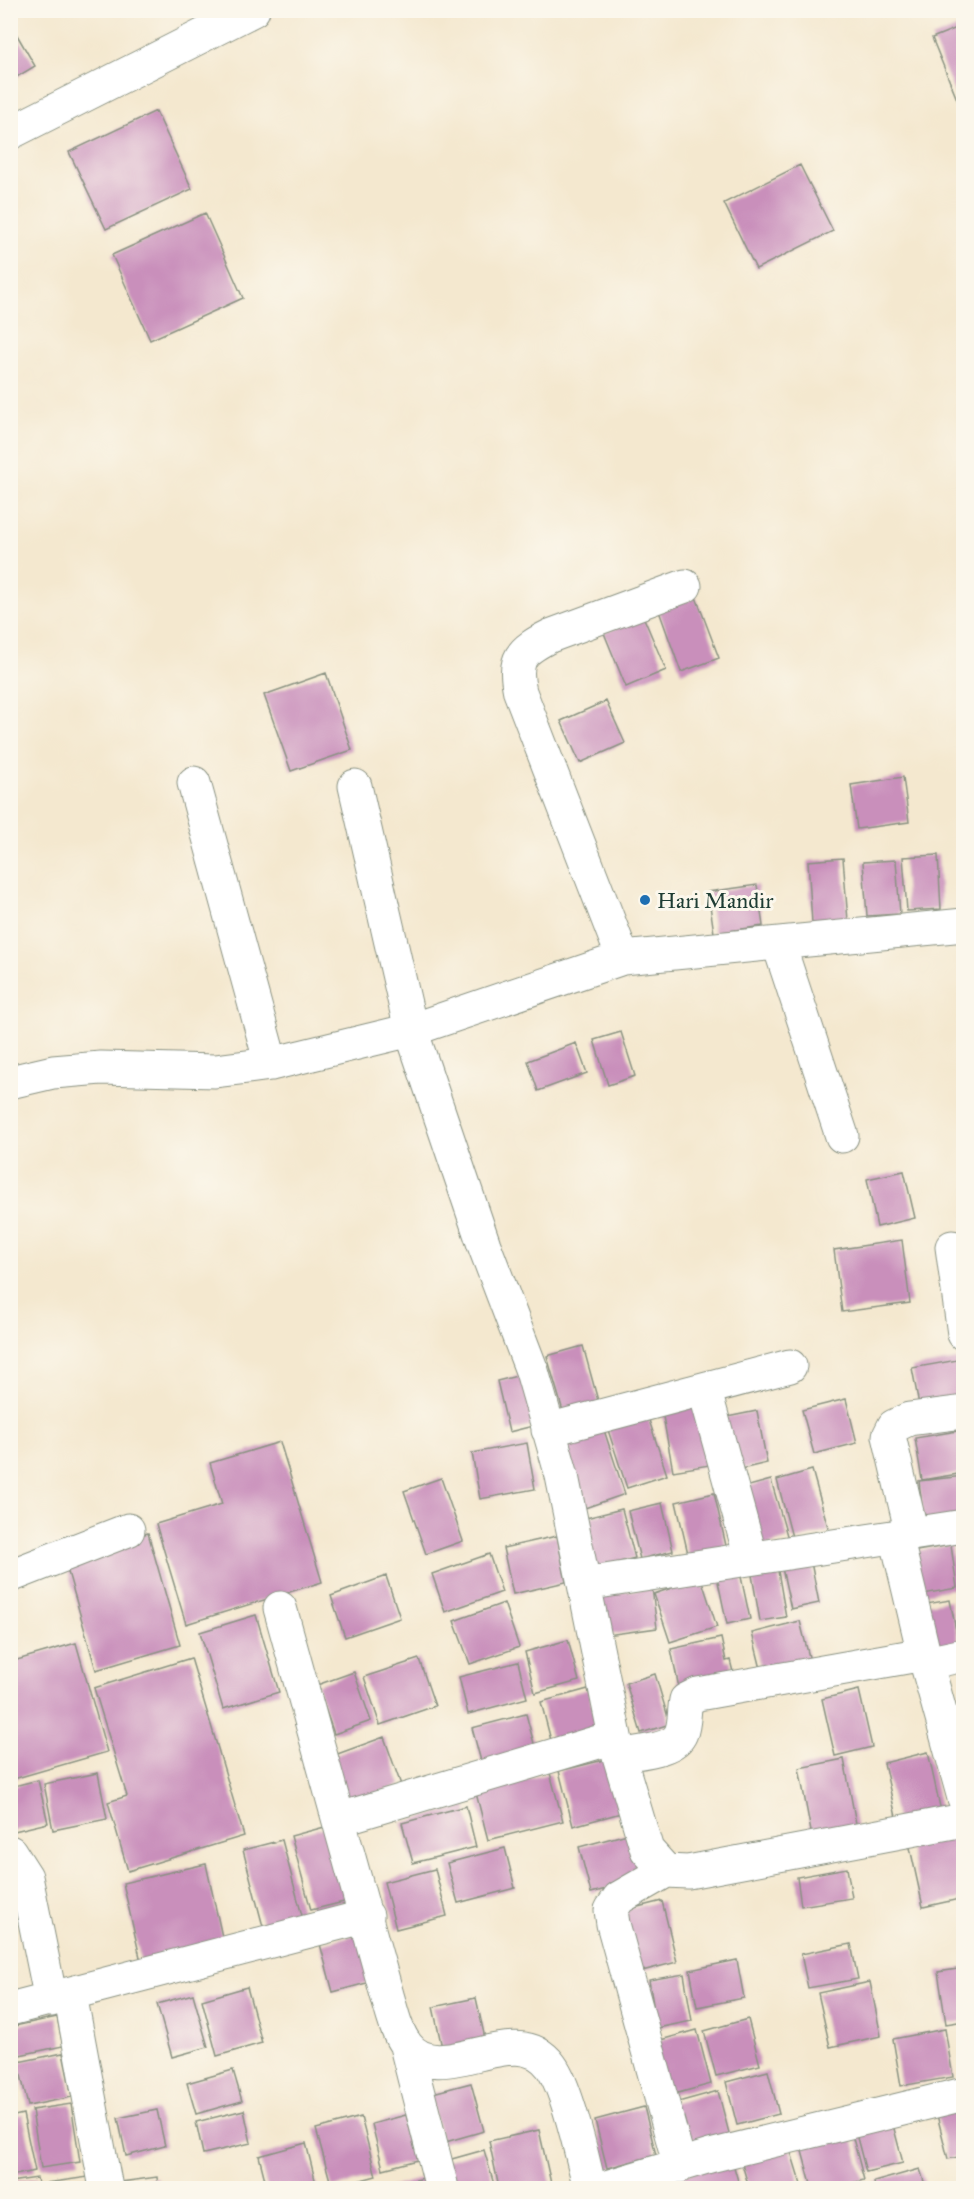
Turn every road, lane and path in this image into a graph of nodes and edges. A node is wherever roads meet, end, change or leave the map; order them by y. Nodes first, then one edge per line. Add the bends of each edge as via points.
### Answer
1 (253, 10) edge
2 (10, 133) edge
3 (685, 586) dead end
4 (194, 783) dead end
5 (355, 786) dead end
6 (963, 925) edge
7 (779, 945) junction
8 (623, 958) junction
9 (411, 1030) junction
10 (271, 1064) junction
11 (10, 1082) edge
12 (842, 1136) dead end
13 (952, 1247) dead end
14 (963, 1334) edge
15 (790, 1366) dead end
16 (705, 1391) junction
17 (963, 1412) edge
18 (548, 1430) junction
19 (963, 1526) edge
20 (128, 1530) dead end
21 (904, 1535) junction
22 (751, 1558) junction
23 (10, 1576) edge
24 (585, 1584) junction
25 (280, 1608) dead end
26 (963, 1655) edge
27 (925, 1659) junction
28 (617, 1746) junction
29 (963, 1798) edge
30 (340, 1819) junction
31 (963, 1820) edge
32 (10, 1852) edge
33 (666, 1871) junction
34 (367, 1916) junction
35 (61, 1997) junction
36 (10, 2009) edge
37 (406, 2046) junction
38 (963, 2094) edge
39 (680, 2166) junction
40 (106, 2188) edge
41 (442, 2188) edge
42 (591, 2188) edge
43 (603, 2188) edge

1 - 2 street
3 - 8 street via 550,636 531,645 517,660 520,692
4 - 10 street
5 - 9 street
6 - 7 street
7 - 8 street
7 - 12 street
8 - 9 street
9 - 10 street
9 - 18 street via 484,1245 532,1371
10 - 11 street via 216,1071 101,1068 53,1072
13 - 14 street
15 - 16 street
16 - 18 street
16 - 22 street
17 - 21 street via 909,1419 894,1426 889,1436
18 - 24 street
19 - 21 street
20 - 23 street
21 - 22 street
21 - 27 street
22 - 24 street
24 - 28 street
25 - 30 street
26 - 27 street
27 - 28 street via 698,1694 686,1700 682,1732 676,1741 662,1747
27 - 29 street
28 - 30 street
28 - 33 street via 646,1850
30 - 34 street
31 - 33 street via 688,1872
32 - 35 street via 26,1877
33 - 39 street via 619,1898 611,1910
34 - 35 street
34 - 37 street via 390,2004
35 - 36 street
35 - 40 street
37 - 41 street
37 - 42 street via 419,2058 434,2062 517,2048 535,2051 560,2083
38 - 39 street
39 - 43 street

